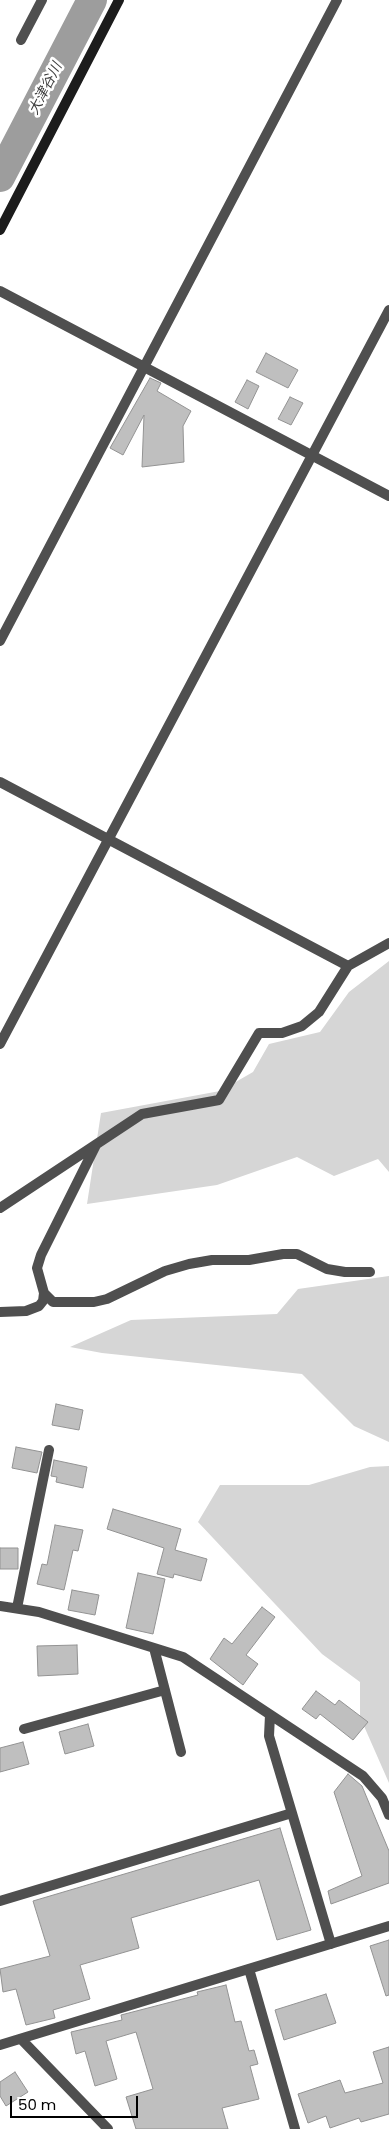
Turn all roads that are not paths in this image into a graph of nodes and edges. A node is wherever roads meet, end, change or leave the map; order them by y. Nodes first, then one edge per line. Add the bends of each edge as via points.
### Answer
1 (42, 0) edge
2 (119, 0) edge
3 (337, 0) edge
4 (21, 40) dead end
5 (0, 230) edge
6 (0, 291) edge
7 (389, 310) edge
8 (144, 367) junction
9 (311, 456) junction
10 (389, 496) edge
11 (0, 641) edge
12 (0, 782) edge
13 (109, 839) junction
14 (389, 943) edge
15 (348, 966) junction
16 (0, 1044) edge
17 (96, 1145) junction
18 (0, 1208) edge
19 (370, 1272) dead end
20 (44, 1293) junction
21 (0, 1312) edge
22 (49, 1450) dead end
23 (0, 1606) edge
24 (17, 1608) junction
25 (154, 1648) junction
26 (165, 1690) junction
27 (270, 1715) junction
28 (24, 1729) dead end
29 (181, 1752) dead end
30 (292, 1813) junction
31 (389, 1815) edge
32 (0, 1901) edge
33 (389, 1926) edge
34 (331, 1944) junction
35 (248, 1969) junction
36 (21, 2039) junction
37 (0, 2046) edge
38 (108, 2129) edge
39 (294, 2129) edge

1 - 4 street
2 - 5 main road
3 - 8 street
6 - 8 street
7 - 9 street
8 - 9 street
8 - 11 street
9 - 10 street
9 - 13 street
12 - 13 street
13 - 15 street
13 - 16 street
14 - 15 street
15 - 17 street via 319,1012 302,1026 282,1033 259,1033 219,1100 142,1114
17 - 18 street
17 - 20 street via 41,1255 37,1268
19 - 20 street via 326,1269 297,1254 283,1254 189,1264 166,1270 94,1302 53,1302
20 - 21 street via 39,1306 26,1311
22 - 24 street
23 - 24 street
24 - 25 street
25 - 26 street
25 - 27 street via 183,1657
26 - 28 street
26 - 29 street
27 - 30 street via 269,1736
27 - 31 street via 363,1776 382,1798
30 - 32 street
30 - 34 street
33 - 34 street
34 - 35 street
35 - 36 street
35 - 39 street
36 - 37 street
36 - 38 street

